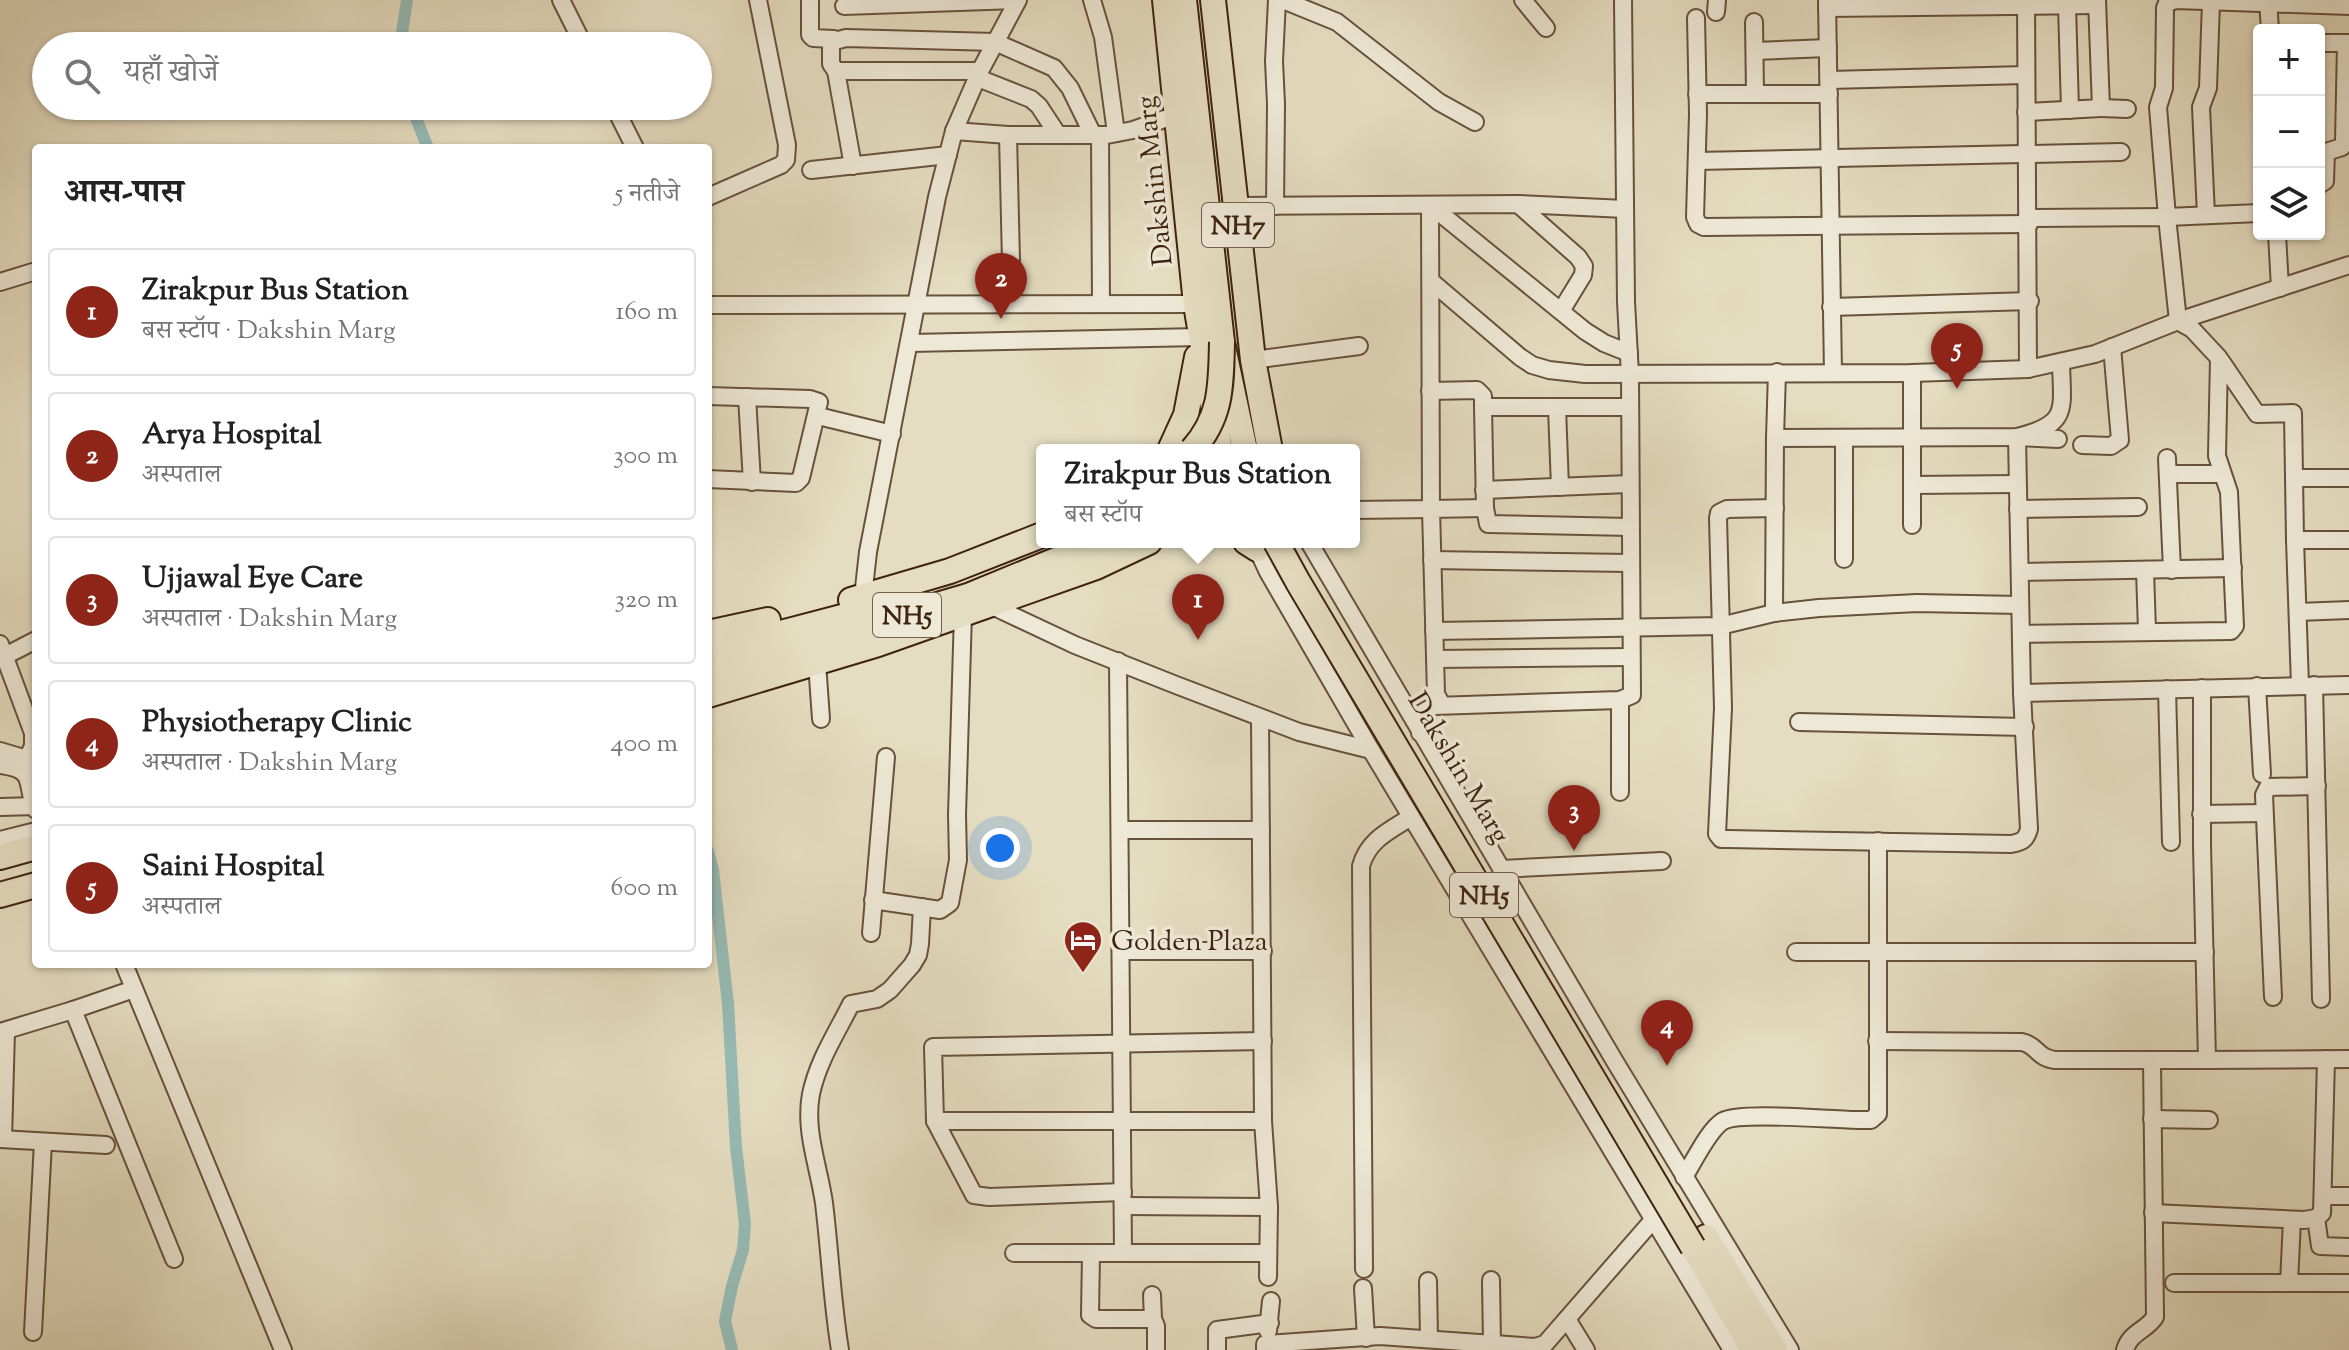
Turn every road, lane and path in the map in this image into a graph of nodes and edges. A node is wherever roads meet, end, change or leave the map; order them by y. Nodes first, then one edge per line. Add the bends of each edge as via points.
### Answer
1 (561, 0) edge
2 (758, 0) edge
3 (810, 0) edge
4 (1017, 0) edge
5 (1092, 0) edge
6 (1165, 0) edge
7 (1184, 0) edge
8 (1204, 0) edge
9 (1213, 0) edge
10 (1280, 0) edge
11 (1523, 0) edge
12 (1623, 0) edge
13 (2211, 2) junction
14 (2268, 2) edge
15 (1896, 3) edge
16 (1959, 3) edge
17 (2026, 3) edge
18 (2097, 3) edge
19 (1827, 4) edge
20 (2067, 5) junction
21 (844, 6) dead end
22 (2349, 6) edge
23 (1696, 18) dead end
24 (1754, 22) dead end
25 (2270, 24) edge
26 (1546, 28) dead end
27 (577, 32) edge
28 (834, 39) junction
29 (995, 42) junction
30 (2325, 43) edge
31 (2347, 43) edge
32 (1828, 48) junction
33 (1755, 51) junction
34 (836, 71) junction
35 (979, 75) junction
36 (2025, 75) junction
37 (1829, 87) junction
38 (1755, 93) junction
39 (1697, 94) junction
40 (2101, 108) junction
41 (2127, 109) dead end
42 (2070, 110) junction
43 (2026, 112) junction
44 (1176, 115) junction
45 (621, 120) edge
46 (1475, 122) dead end
47 (954, 131) junction
48 (1008, 135) junction
49 (1058, 135) junction
50 (1103, 135) junction
51 (633, 144) edge
52 (2121, 152) dead end
53 (948, 155) junction
54 (2028, 155) junction
55 (1829, 158) junction
56 (1697, 161) junction
57 (853, 166) junction
58 (811, 170) dead end
59 (2325, 181) edge
60 (712, 195) edge
61 (1518, 204) junction
62 (1430, 205) junction
63 (1236, 206) junction
64 (1275, 206) junction
65 (1625, 209) junction
66 (2253, 213) edge
67 (2206, 215) junction
68 (2167, 217) junction
69 (2028, 221) junction
70 (1832, 225) junction
71 (2277, 240) edge
72 (2349, 265) edge
73 (32, 272) edge
74 (0, 282) edge
75 (1432, 282) junction
76 (2280, 288) junction
77 (2030, 301) junction
78 (917, 304) junction
79 (1012, 304) junction
80 (1101, 304) junction
81 (1196, 304) junction
82 (712, 305) edge
83 (1831, 307) junction
84 (1561, 311) junction
85 (2178, 321) junction
86 (1211, 340) junction
87 (910, 343) junction
88 (1359, 346) dead end
89 (2112, 347) junction
90 (1629, 353) junction
91 (2219, 358) junction
92 (1253, 360) junction
93 (2061, 362) junction
94 (2028, 369) junction
95 (1777, 372) junction
96 (1833, 373) junction
97 (1912, 373) junction
98 (1630, 375) junction
99 (1430, 391) junction
100 (712, 396) edge
101 (747, 397) junction
102 (1483, 407) junction
103 (1630, 407) junction
104 (1557, 408) junction
105 (818, 416) junction
106 (892, 434) junction
107 (2017, 437) junction
108 (1775, 438) junction
109 (1844, 438) junction
110 (1913, 438) junction
111 (2058, 439) dead end
112 (1173, 444) edge
113 (1197, 444) edge
114 (1220, 444) edge
115 (1243, 444) edge
116 (1259, 444) edge
117 (1269, 444) edge
118 (2082, 445) dead end
119 (2222, 474) junction
120 (2294, 478) junction
121 (2349, 478) edge
122 (712, 479) edge
123 (752, 482) junction
124 (1629, 484) junction
125 (2017, 484) junction
126 (1912, 485) junction
127 (1560, 487) junction
128 (1484, 490) junction
129 (2138, 507) dead end
130 (1485, 508) junction
131 (1775, 508) junction
132 (1431, 509) junction
133 (2018, 509) junction
134 (1360, 510) edge
135 (1912, 525) dead end
136 (1630, 527) junction
137 (1036, 537) edge
138 (2295, 540) junction
139 (2349, 540) edge
140 (1048, 548) edge
141 (1085, 548) edge
142 (1136, 548) edge
143 (1260, 548) edge
144 (1262, 548) edge
145 (1296, 548) edge
146 (1312, 548) edge
147 (1844, 559) dead end
148 (1432, 560) junction
149 (1630, 563) junction
150 (2233, 568) junction
151 (2145, 570) junction
152 (2172, 570) junction
153 (2020, 572) junction
154 (863, 597) junction
155 (990, 605) junction
156 (2020, 605) junction
157 (2349, 610) edge
158 (2298, 612) junction
159 (963, 613) junction
160 (1774, 613) junction
161 (1720, 626) junction
162 (1631, 627) junction
163 (1434, 631) junction
164 (2147, 631) junction
165 (712, 632) edge
166 (2021, 634) junction
167 (32, 641) edge
168 (2, 650) edge
169 (712, 651) edge
170 (1631, 657) junction
171 (1435, 659) junction
172 (1118, 661) junction
173 (817, 663) junction
174 (712, 671) edge
175 (2307, 685) junction
176 (2349, 685) edge
177 (2257, 686) junction
178 (2202, 688) junction
179 (2167, 689) junction
180 (2022, 693) junction
181 (712, 694) edge
182 (1620, 700) junction
183 (1442, 705) junction
184 (1260, 718) junction
185 (821, 719) dead end
186 (1799, 722) dead end
187 (2025, 727) junction
188 (32, 730) edge
189 (1420, 733) junction
190 (1371, 750) junction
191 (0, 751) edge
192 (886, 757) dead end
193 (0, 765) edge
194 (31, 765) edge
195 (2262, 774) dead end
196 (2317, 786) junction
197 (1620, 792) dead end
198 (32, 796) edge
199 (0, 807) edge
200 (32, 808) edge
201 (2264, 813) junction
202 (2201, 814) junction
203 (1411, 817) junction
204 (1120, 830) junction
205 (1261, 830) junction
206 (32, 832) edge
207 (0, 840) edge
208 (1878, 841) junction
209 (2171, 842) dead end
210 (32, 848) edge
211 (0, 857) edge
212 (1662, 861) dead end
213 (1501, 869) junction
214 (32, 886) edge
215 (0, 895) edge
216 (873, 900) junction
217 (922, 907) junction
218 (871, 933) dead end
219 (1878, 950) junction
220 (1121, 951) junction
221 (1263, 951) junction
222 (1796, 952) dead end
223 (2205, 952) junction
224 (126, 968) edge
225 (134, 989) junction
226 (2273, 997) dead end
227 (2321, 999) dead end
228 (73, 1010) junction
229 (3, 1032) edge
230 (1263, 1041) junction
231 (1877, 1041) junction
232 (1121, 1043) junction
233 (2326, 1059) junction
234 (2349, 1059) edge
235 (1614, 1060) junction
236 (2152, 1060) junction
237 (2207, 1060) junction
238 (1573, 1088) junction
239 (2152, 1119) junction
240 (2209, 1120) dead end
241 (935, 1121) junction
242 (1122, 1121) junction
243 (1263, 1121) junction
244 (1, 1139) edge
245 (43, 1142) junction
246 (106, 1145) dead end
247 (1684, 1177) junction
248 (2324, 1196) junction
249 (2349, 1196) edge
250 (1123, 1199) junction
251 (1269, 1207) junction
252 (2153, 1213) junction
253 (2316, 1218) junction
254 (1653, 1220) junction
255 (2292, 1220) junction
256 (1700, 1242) junction
257 (2349, 1247) edge
258 (1014, 1253) dead end
259 (1123, 1253) junction
260 (1268, 1253) junction
261 (1091, 1254) junction
262 (174, 1259) dead end
263 (1364, 1269) dead end
264 (1268, 1277) dead end
265 (1491, 1280) dead end
266 (1428, 1281) dead end
267 (2174, 1283) dead end
268 (2289, 1283) junction
269 (2349, 1283) edge
270 (1363, 1288) dead end
271 (1152, 1295) dead end
272 (1271, 1301) dead end
273 (1153, 1319) junction
274 (1567, 1319) junction
275 (1270, 1323) junction
276 (33, 1332) dead end
277 (1366, 1338) junction
278 (1429, 1339) junction
279 (1492, 1344) junction
280 (1265, 1347) edge
281 (283, 1350) edge
282 (840, 1350) edge
283 (1156, 1350) edge
284 (1217, 1350) edge
285 (1586, 1350) edge
286 (1732, 1350) edge
287 (1753, 1350) edge
288 (1775, 1350) edge
289 (1790, 1350) edge
290 (2125, 1350) edge

1 - 27 street
2 - 60 street via 786,160
3 - 28 street via 810,35
4 - 21 street
4 - 29 street
5 - 50 street via 1103,37
6 - 44 highway, Dakshin Marg / NH7
7 - 86 highway
8 - 116 highway via 1244,357
9 - 63 highway, NH7
10 - 46 street via 1337,22 1439,102
10 - 64 street via 1274,61
11 - 26 street
12 - 65 street
13 - 14 street
13 - 67 street via 2208,88 2201,107
13 - 68 street via 2176,0 2165,8 2164,88 2158,107
14 - 22 street
14 - 25 street
15 - 16 street
15 - 19 street
16 - 17 street
17 - 20 street
17 - 36 street
18 - 20 street
18 - 40 street
19 - 32 street
20 - 42 street
23 - 39 street
24 - 33 street
28 - 29 street
28 - 34 street via 831,64
29 - 35 street
29 - 50 street via 1054,68
30 - 31 street
31 - 59 street via 2344,141 2342,147 2326,152
32 - 33 street
32 - 37 street
33 - 38 street
34 - 35 street
34 - 57 street
35 - 47 street
35 - 49 street via 1031,99
36 - 37 street
36 - 43 street
37 - 38 street
37 - 55 street
38 - 39 street
39 - 56 street
40 - 41 street
40 - 42 street
42 - 43 street
43 - 54 street
44 - 50 street
44 - 81 highway, Dakshin Marg / NH7
45 - 51 street
47 - 48 street
47 - 53 street
48 - 49 street
48 - 79 street
49 - 50 street
50 - 80 street
52 - 54 street
53 - 57 street
53 - 78 street
54 - 55 street
54 - 69 street
55 - 56 street
55 - 70 street
56 - 70 street via 1695,217 1704,227
57 - 58 street
61 - 62 street
61 - 65 street
61 - 84 street via 1584,266
62 - 64 street
62 - 75 street
62 - 84 street
63 - 64 street
63 - 92 highway, NH7
65 - 90 street
66 - 67 street
67 - 68 street
68 - 69 street
68 - 85 street
69 - 70 street
69 - 77 street
70 - 83 street
71 - 76 street
72 - 76 street
73 - 74 street
75 - 98 street via 1532,365
75 - 99 street
76 - 85 street
77 - 83 street
77 - 94 street
78 - 79 street
78 - 82 street
78 - 87 street
79 - 80 street
80 - 81 street
81 - 86 highway, Dakshin Marg / NH7
83 - 96 street
84 - 90 street via 1593,337
85 - 89 street
85 - 91 street
86 - 87 street
86 - 112 highway, NH7
86 - 113 highway, bridge via 1220,398
86 - 114 highway, Dakshin Marg
86 - 115 highway, Dakshin Marg, bridge
87 - 106 street
88 - 92 street
89 - 93 street
89 - 118 street via 2120,440 2111,446
90 - 98 street
91 - 119 street via 2217,446
91 - 120 street via 2257,414 2293,413
92 - 117 highway, NH7
93 - 94 street
93 - 107 street via 2057,418 2044,431
94 - 97 street
95 - 96 street
95 - 98 street
95 - 108 street
96 - 97 street
97 - 110 street
98 - 103 street
99 - 102 street via 1477,390
99 - 132 street
100 - 101 street
101 - 105 street via 817,400
101 - 123 street
102 - 104 street
102 - 128 street
103 - 104 street
103 - 124 street
104 - 127 street
105 - 106 street
105 - 123 street via 796,483
106 - 154 street
107 - 110 street
107 - 111 street
107 - 125 street
108 - 109 street
108 - 131 street
109 - 110 street
109 - 147 street
110 - 126 street
119 - 150 street via 2229,492
119 - 152 street via 2167,466
120 - 121 street
120 - 138 street
122 - 123 street
124 - 127 street
124 - 136 street
125 - 126 street
125 - 133 street
126 - 135 street
127 - 128 street
128 - 130 street
129 - 133 street
130 - 132 street
130 - 136 street via 1492,525
131 - 160 street
131 - 161 street via 1719,513
132 - 134 street
132 - 148 street
133 - 153 street
136 - 149 street
137 - 154 highway
138 - 139 street
138 - 158 street
140 - 169 highway via 868,610
141 - 174 highway, NH5 via 968,596
142 - 155 highway, NH5
143 - 190 street, Dakshin Marg / NH5
144 - 256 highway, Dakshin Marg / NH5, bridge via 1298,582
145 - 256 highway, Dakshin Marg / NH5
146 - 189 street, Dakshin Marg / NH5
148 - 149 street
148 - 163 street
149 - 162 street
150 - 152 street
150 - 164 street via 2234,629
151 - 152 street
151 - 153 street
151 - 164 street
153 - 156 street
154 - 165 highway
155 - 159 highway, NH5
155 - 172 street
156 - 160 street via 1917,603
156 - 166 street
157 - 158 street
158 - 175 street
159 - 173 highway, NH5
159 - 217 street via 958,860 950,903 940,910
160 - 161 street
161 - 162 street
161 - 208 street via 1723,708 1717,834 1728,839
162 - 163 street
162 - 170 street
163 - 171 street
164 - 166 street
166 - 180 street
167 - 168 street
168 - 188 street
170 - 171 street
170 - 182 street via 1632,695
171 - 183 street via 1436,694
172 - 184 street
172 - 204 street
173 - 181 highway, NH5
173 - 185 street
175 - 176 street
175 - 177 street
175 - 196 street
177 - 178 street
177 - 195 street
178 - 179 street
178 - 202 street
179 - 180 street
179 - 209 street
180 - 187 street
182 - 183 street
182 - 197 street
183 - 189 street via 1422,713
184 - 190 street
184 - 205 street
186 - 187 street
187 - 208 street via 2029,829 2022,842
189 - 213 street, Dakshin Marg / NH5
190 - 203 street, Dakshin Marg / NH5
191 - 194 street
192 - 216 street
193 - 198 street via 20,768
196 - 201 street via 2268,787
196 - 227 street
199 - 200 street
201 - 202 street
201 - 226 street
202 - 223 street
203 - 238 street, Dakshin Marg / NH5
203 - 263 street via 1374,841 1361,866
204 - 205 street
204 - 220 street
205 - 221 street
206 - 207 street
208 - 219 street
210 - 211 highway
212 - 213 street
213 - 235 street, Dakshin Marg / NH5
214 - 215 highway
216 - 217 street
216 - 218 street
217 - 282 street via 918,955 890,990 877,999 851,1004 821,1059 810,1097 809,1132 824,1203
219 - 222 street
219 - 223 street
219 - 231 street
220 - 221 street
220 - 232 street
221 - 230 street
223 - 237 street
224 - 225 street
225 - 228 street
225 - 281 street
228 - 229 street
228 - 262 street
229 - 244 street
230 - 232 street
230 - 243 street
231 - 236 street via 2022,1042 2055,1060
231 - 247 street via 1878,1114 1871,1120 1725,1120
232 - 241 street via 933,1047
232 - 242 street
233 - 234 street
233 - 237 street
233 - 248 street
235 - 238 street
235 - 247 street, Dakshin Marg / NH5
236 - 237 street
236 - 239 street
238 - 254 street, Dakshin Marg / NH5
239 - 240 street
239 - 252 street
241 - 242 street
241 - 250 street via 974,1195
242 - 243 street
242 - 250 street
243 - 251 street
244 - 245 street
245 - 246 street
245 - 276 street
247 - 289 street, Dakshin Marg / NH5
248 - 249 street
248 - 253 street
250 - 251 street
250 - 259 street
251 - 260 street
252 - 255 street
252 - 290 street via 2155,1317 2136,1331
253 - 255 street
253 - 257 street via 2320,1246
254 - 274 street
254 - 286 street, Dakshin Marg / NH5
255 - 268 street
256 - 287 highway, Dakshin Marg
256 - 288 highway, Dakshin Marg
258 - 261 street
259 - 260 street
259 - 261 street
260 - 264 street
261 - 273 street via 1090,1315
265 - 279 street
266 - 278 street
267 - 268 street
268 - 269 street
270 - 277 street
271 - 273 street
272 - 275 street
273 - 283 street
274 - 279 street via 1545,1344
274 - 285 street
275 - 280 street
275 - 284 street via 1222,1327 1216,1334
277 - 278 street
277 - 280 street
278 - 279 street

